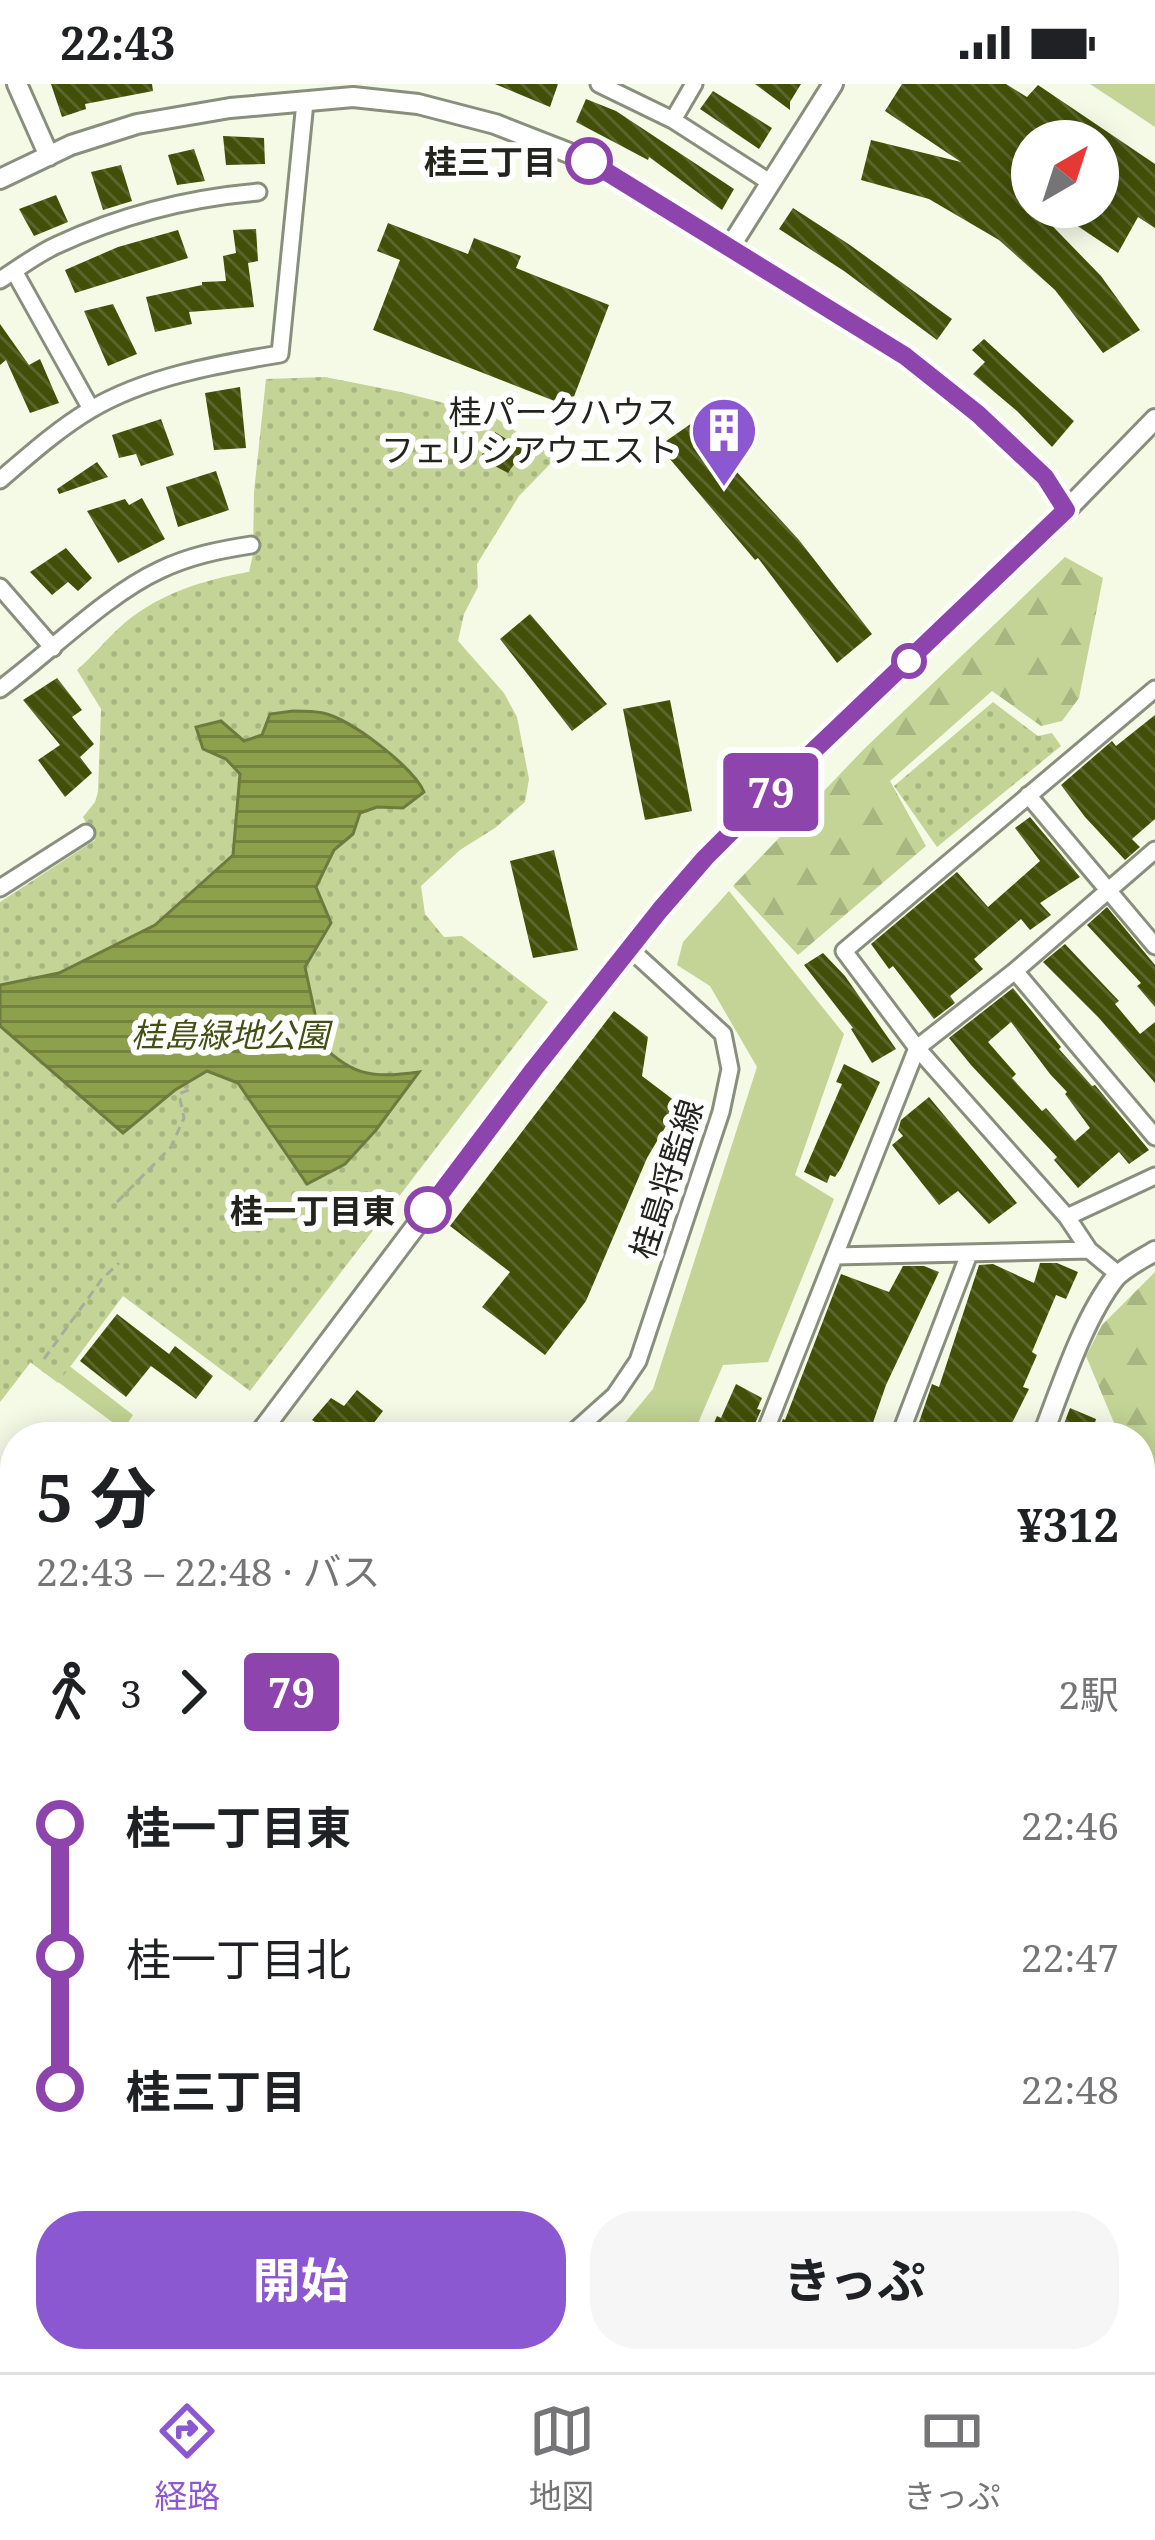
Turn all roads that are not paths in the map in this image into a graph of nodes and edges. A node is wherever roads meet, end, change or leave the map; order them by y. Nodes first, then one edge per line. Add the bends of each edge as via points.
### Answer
1 (17, 84) edge
2 (598, 84) edge
3 (694, 84) edge
4 (833, 84) edge
5 (354, 90) edge
6 (305, 102) junction
7 (673, 120) junction
8 (49, 156) junction
9 (0, 179) edge
10 (771, 183) junction
11 (258, 192) dead end
12 (730, 247) junction
13 (7, 275) edge
14 (91, 409) junction
15 (1155, 419) edge
16 (0, 480) edge
17 (1066, 510) junction
18 (251, 545) dead end
19 (0, 587) edge
20 (53, 648) junction
21 (0, 689) edge
22 (1155, 689) edge
23 (1028, 795) junction
24 (86, 833) dead end
25 (1155, 850) edge
26 (0, 888) edge
27 (1108, 888) junction
28 (1155, 946) edge
29 (630, 949) junction
30 (1015, 971) junction
31 (917, 1048) junction
32 (1155, 1137) edge
33 (1155, 1177) edge
34 (1066, 1217) junction
35 (1089, 1250) junction
36 (1155, 1251) edge
37 (969, 1254) junction
38 (835, 1256) junction
39 (1118, 1274) junction
40 (268, 1422) edge
41 (585, 1422) edge
42 (770, 1422) edge
43 (904, 1422) edge
44 (1048, 1422) edge

1 - 8 street
2 - 7 street
3 - 7 street
4 - 10 street
5 - 6 street
5 - 12 street via 495,124 587,160
6 - 8 street via 137,124
6 - 14 street via 280,355 158,380
7 - 10 street
8 - 9 street
10 - 12 street
11 - 13 street via 145,212 53,246
12 - 17 street via 905,356 1028,461
13 - 14 street
14 - 16 street
15 - 17 street
17 - 29 street via 705,858
18 - 20 street via 158,570
19 - 20 street
20 - 21 street
22 - 23 street
23 - 27 street
23 - 31 street via 844,951
24 - 26 street
25 - 27 street
27 - 28 street
27 - 30 street
29 - 40 street
29 - 41 street, 桂島将監線 via 723,1034 730,1069 638,1360
30 - 31 street
30 - 32 street
31 - 34 street
31 - 38 street
33 - 34 street
34 - 35 street
35 - 37 street
35 - 39 street
36 - 39 street
37 - 38 street
37 - 43 street
38 - 42 street
39 - 44 street

